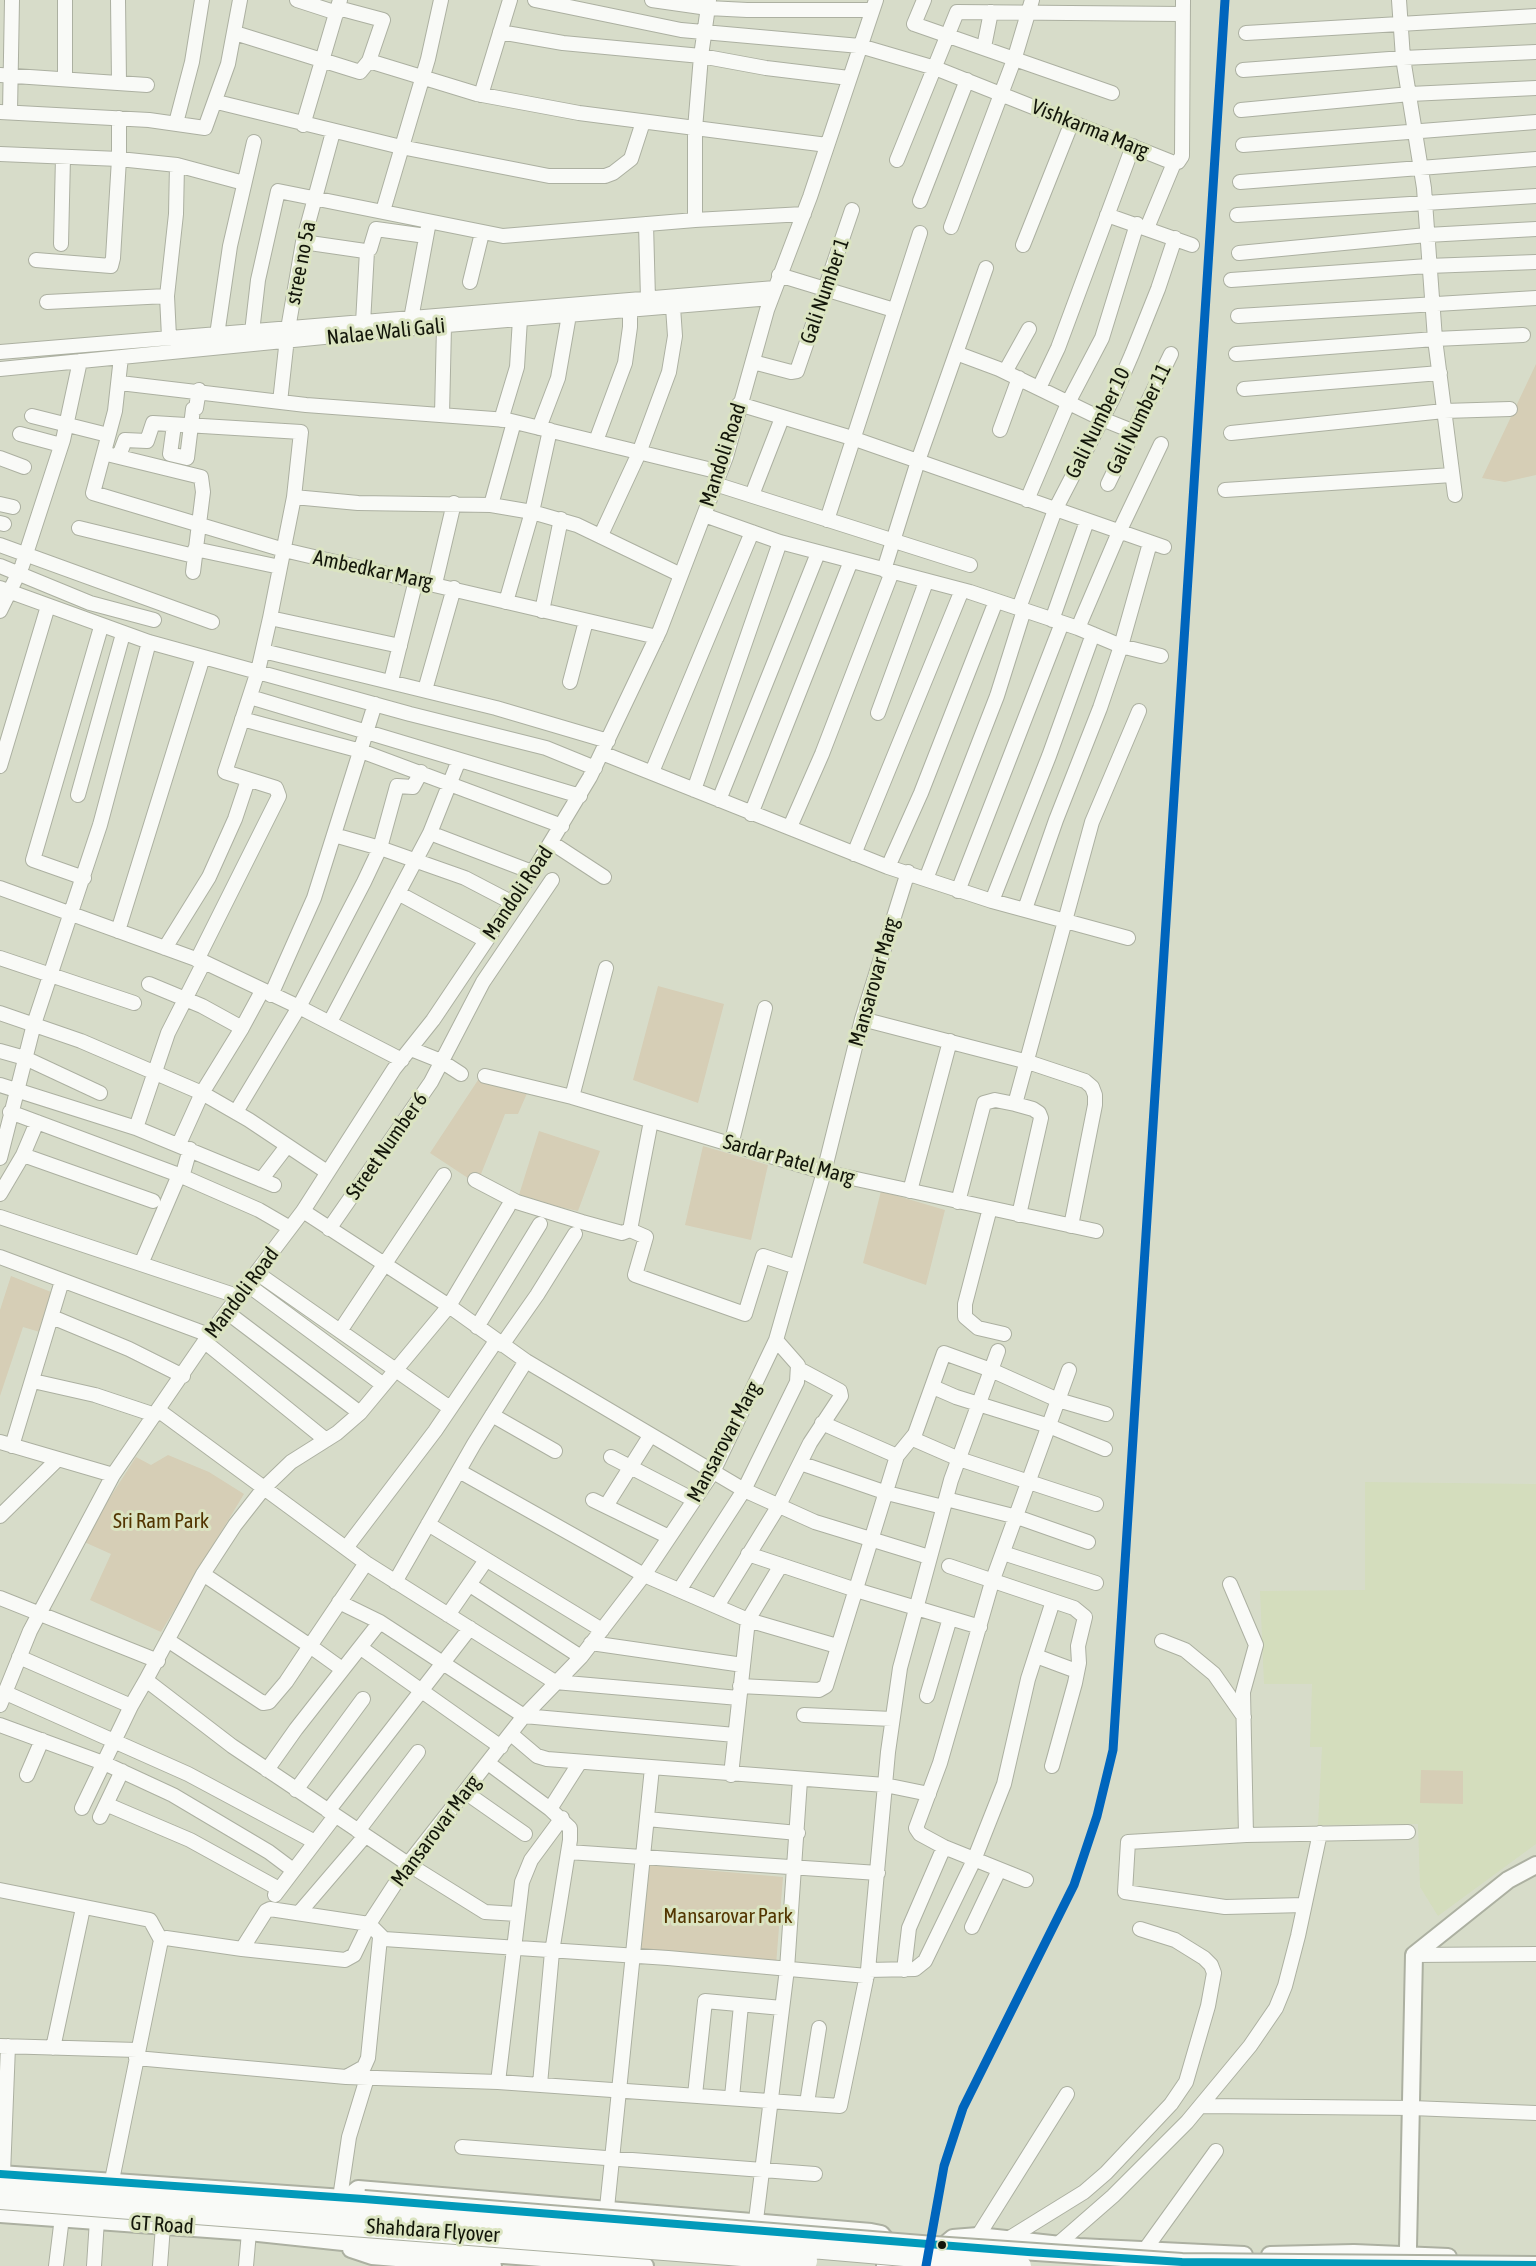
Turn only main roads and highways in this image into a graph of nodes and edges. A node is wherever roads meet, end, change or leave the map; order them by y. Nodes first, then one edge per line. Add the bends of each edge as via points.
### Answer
1 (1535, 1866) edge
2 (1, 2177) edge
3 (306, 2195) joint
4 (343, 2198) junction
5 (0, 2199) edge
6 (0, 2214) edge
7 (325, 2240) junction
8 (1410, 2256) edge
9 (1536, 2258) edge
10 (1390, 2261) edge
11 (1536, 2265) edge
12 (486, 2266) edge
13 (645, 2266) edge
14 (867, 2266) edge
15 (885, 2266) edge
16 (945, 2266) edge
17 (1021, 2266) edge

1 - 8 main road via 1508,1880 1414,1955
2 - 3 main road, GT Road via 66,2177
2 - 17 highway, Shahdara Flyover, bridge
3 - 4 main road, Shahdara Flyover
4 - 11 main road, Shahdara Flyover, bridge via 1182,2262
4 - 15 main road via 358,2189 756,2220 881,2234 886,2240
5 - 14 highway, Shahdara Flyover, bridge
6 - 7 main road, GT Road
7 - 12 main road via 372,2256
7 - 13 main road, Shahdara Flyover
8 - 9 main road
8 - 10 main road
10 - 16 main road via 1354,2253 1144,2251 978,2236 953,2238 947,2243

